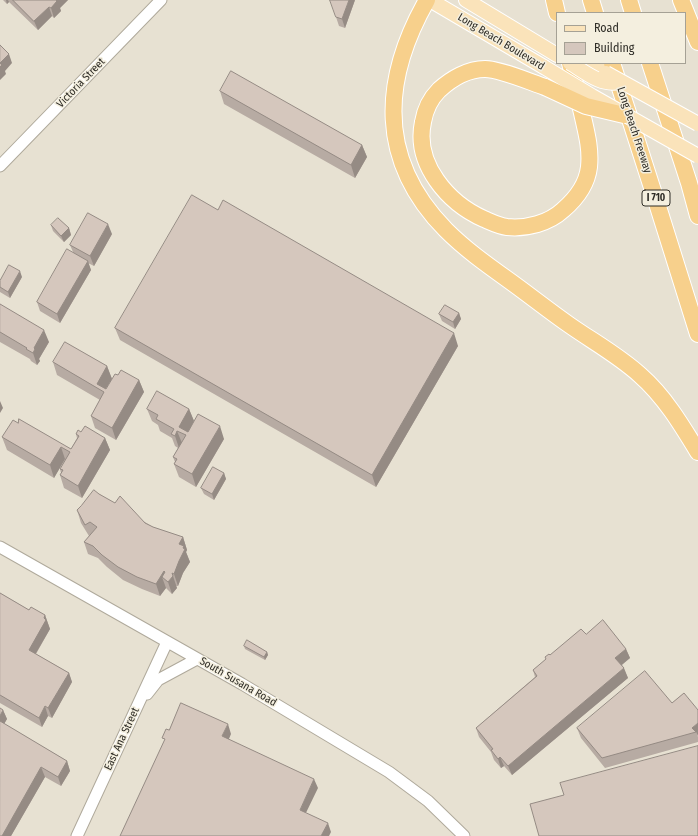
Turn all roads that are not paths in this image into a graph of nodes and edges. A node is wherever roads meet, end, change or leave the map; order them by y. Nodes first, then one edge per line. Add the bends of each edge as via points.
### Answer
1 (161, 0) edge
2 (428, 0) edge
3 (466, 0) edge
4 (484, 0) edge
5 (554, 0) edge
6 (591, 0) edge
7 (629, 0) edge
8 (681, 0) edge
9 (558, 12) edge
10 (595, 12) edge
11 (633, 12) edge
12 (686, 12) edge
13 (686, 12) edge
14 (540, 40) junction
15 (698, 42) edge
16 (556, 44) edge
17 (556, 54) edge
18 (570, 64) edge
19 (572, 64) edge
20 (591, 64) edge
21 (612, 64) edge
22 (650, 64) edge
23 (622, 82) junction
24 (580, 103) edge
25 (580, 103) edge
26 (580, 103) edge
27 (580, 103) edge
28 (624, 115) junction
29 (698, 124) edge
30 (698, 156) edge
31 (0, 166) edge
32 (698, 216) edge
33 (698, 334) edge
34 (698, 452) edge
35 (0, 547) edge
36 (167, 642) junction
37 (197, 659) junction
38 (136, 709) junction
39 (77, 836) edge
40 (464, 836) edge

1 - 31 street, Victoria Street
2 - 28 main road, Long Beach Boulevard, bridge
2 - 34 highway via 400,64 393,105 397,145 415,188 428,208 464,247 640,375 659,394
3 - 14 main road
4 - 14 main road
5 - 9 highway
6 - 10 highway
7 - 11 highway
8 - 13 highway
12 - 15 highway
14 - 16 main road
14 - 17 main road
18 - 24 highway, bridge
19 - 23 main road, bridge via 606,83
20 - 23 main road, bridge
21 - 33 highway, Long Beach Freeway / I 710
22 - 32 highway
23 - 29 main road, bridge
25 - 26 highway, bridge via 589,141 586,180 580,192 559,214 533,225 520,228 506,227 464,208 443,188 423,152 422,127 424,113 430,102 449,82 472,71 485,69 508,74
27 - 28 highway, bridge
28 - 30 main road, Long Beach Boulevard, bridge
35 - 36 street, South Susana Road
36 - 37 street, South Susana Road
36 - 38 street, East Ana Street
37 - 38 street via 158,680
37 - 40 street, South Susana Road via 389,772 428,801
38 - 39 street, East Ana Street

